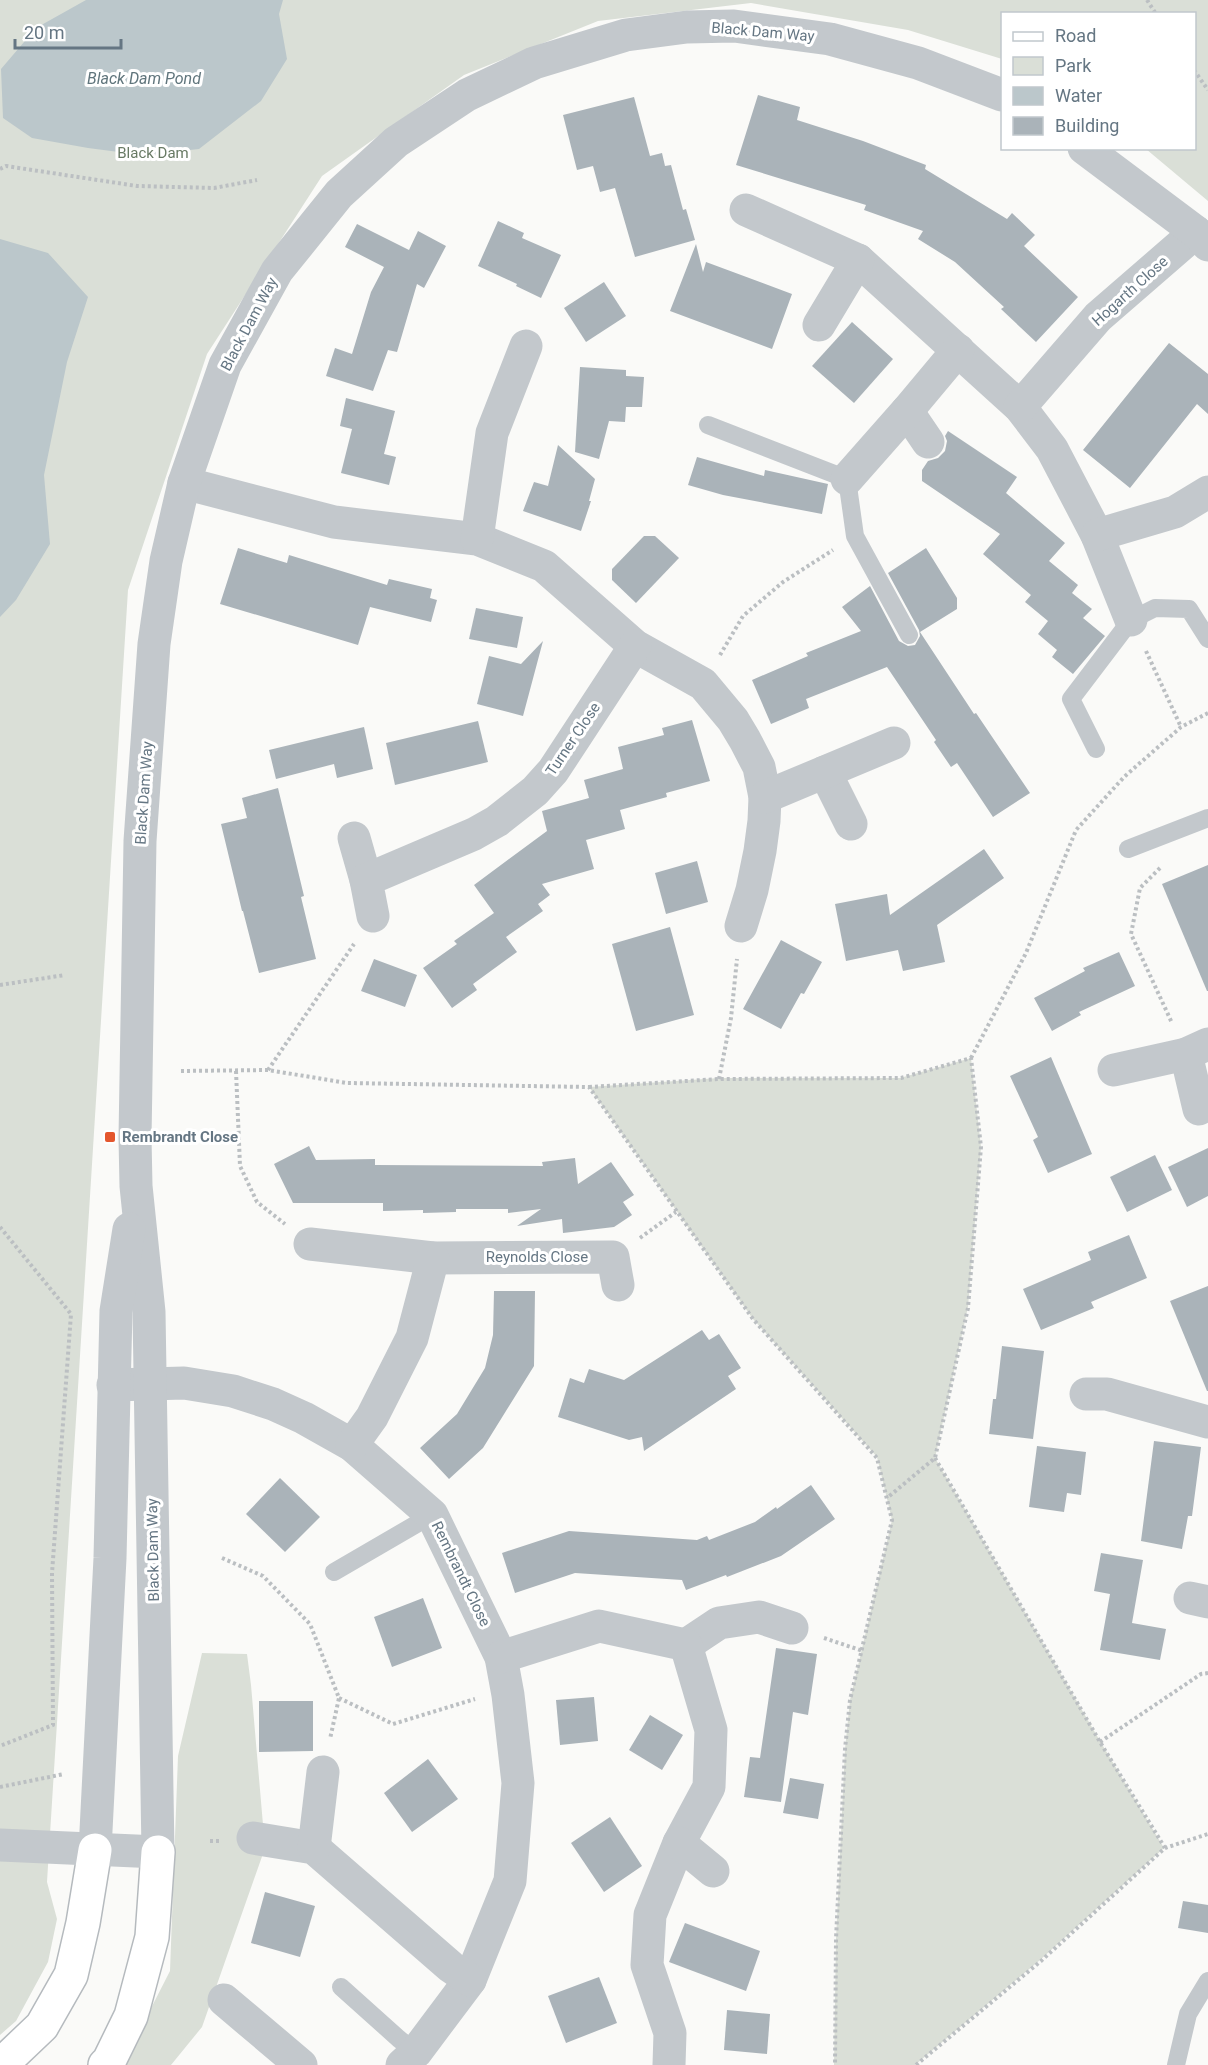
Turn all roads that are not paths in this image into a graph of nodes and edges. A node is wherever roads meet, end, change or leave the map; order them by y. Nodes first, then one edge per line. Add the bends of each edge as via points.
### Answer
1 (1001, 95) edge
2 (1087, 150) edge
3 (746, 210) dead end
4 (1202, 239) edge
5 (858, 260) junction
6 (819, 325) dead end
7 (526, 346) dead end
8 (958, 350) junction
9 (484, 396) dead end
10 (1020, 407) junction
11 (907, 411) junction
12 (708, 425) dead end
13 (492, 433) junction
14 (928, 442) dead end
15 (847, 479) junction
16 (184, 483) junction
17 (1208, 492) edge
18 (1097, 535) junction
19 (477, 539) junction
20 (1131, 620) junction
21 (909, 635) dead end
22 (1208, 639) edge
23 (635, 646) junction
24 (894, 743) dead end
25 (1096, 749) dead end
26 (825, 772) junction
27 (765, 797) junction
28 (1208, 818) edge
29 (851, 824) dead end
30 (354, 838) dead end
31 (1128, 849) dead end
32 (366, 880) junction
33 (373, 916) road end
34 (741, 926) road end
35 (1197, 1049) edge
36 (1114, 1070) dead end
37 (1199, 1108) dead end
38 (136, 1186) junction
39 (310, 1244) road end
40 (434, 1257) junction
41 (615, 1271) road end
42 (150, 1384) junction
43 (113, 1385) junction
44 (1099, 1386) dead end
45 (1208, 1422) edge
46 (352, 1445) junction
47 (432, 1515) junction
48 (334, 1572) dead end
49 (792, 1628) road end
50 (686, 1645) junction
51 (501, 1657) junction
52 (323, 1772) road end
53 (253, 1838) dead end
54 (680, 1843) junction
55 (0, 1845) edge
56 (314, 1848) junction
57 (95, 1850) junction
58 (158, 1852) junction
59 (713, 1871) dead end
60 (470, 1980) junction
61 (1208, 1981) edge
62 (341, 1987) dead end
63 (224, 2000) dead end
64 (409, 2058) edge
65 (1, 2065) edge
66 (105, 2065) edge
67 (301, 2065) edge
68 (669, 2065) edge
69 (1176, 2065) edge

1 - 16 street, Black Dam Way via 918,63 830,39 734,26 626,34 534,63 467,95 396,142 339,194 277,271 225,365
2 - 4 street
3 - 5 street
4 - 10 street, Hogarth Close via 1098,317
5 - 6 street
5 - 8 street
7 - 13 street
8 - 10 street
8 - 11 street
9 - 13 street
10 - 18 street via 1052,449
11 - 14 street
11 - 15 street
12 - 15 lane
13 - 19 street
15 - 21 lane via 855,536
16 - 19 street via 334,522
16 - 38 street, Black Dam Way via 166,561 153,656 140,841
17 - 18 street via 1174,512
18 - 20 street
19 - 23 street via 544,566
20 - 22 lane via 1155,608 1189,609
20 - 25 lane via 1071,699
23 - 27 street via 703,684 746,740 759,767
23 - 32 street, Turner Close via 554,771 517,807 474,834
24 - 26 street
26 - 27 street
26 - 29 street
27 - 34 street via 760,851
28 - 31 lane
30 - 32 street
32 - 33 street
35 - 36 street
35 - 37 street
38 - 42 street, Black Dam Way via 149,1312
38 - 43 street, Black Dam Way via 116,1311
39 - 40 street, Reynolds Close
40 - 41 street, Reynolds Close
40 - 46 street via 412,1338 372,1417
42 - 43 street, Rembrandt Close
42 - 46 street, Rembrandt Close via 184,1383 233,1391 304,1418
42 - 58 street, Black Dam Way
43 - 57 street, Black Dam Way via 110,1558
44 - 45 street
46 - 47 street, Rembrandt Close
47 - 48 lane
47 - 51 street, Rembrandt Close
49 - 50 street via 759,1617 719,1623
50 - 51 street via 599,1626
50 - 54 street via 711,1730 709,1787
51 - 60 street, Rembrandt Close via 518,1783 510,1881
52 - 56 street
53 - 56 street
54 - 59 street
54 - 68 street via 650,1915 647,1965 670,2033
55 - 57 street
56 - 60 street
57 - 58 street
57 - 65 main road via 71,1974 42,2026
58 - 66 main road via 152,1937 131,2016
60 - 64 street, Rembrandt Close
61 - 69 lane via 1188,2014
62 - 64 lane via 399,2039
63 - 67 street

